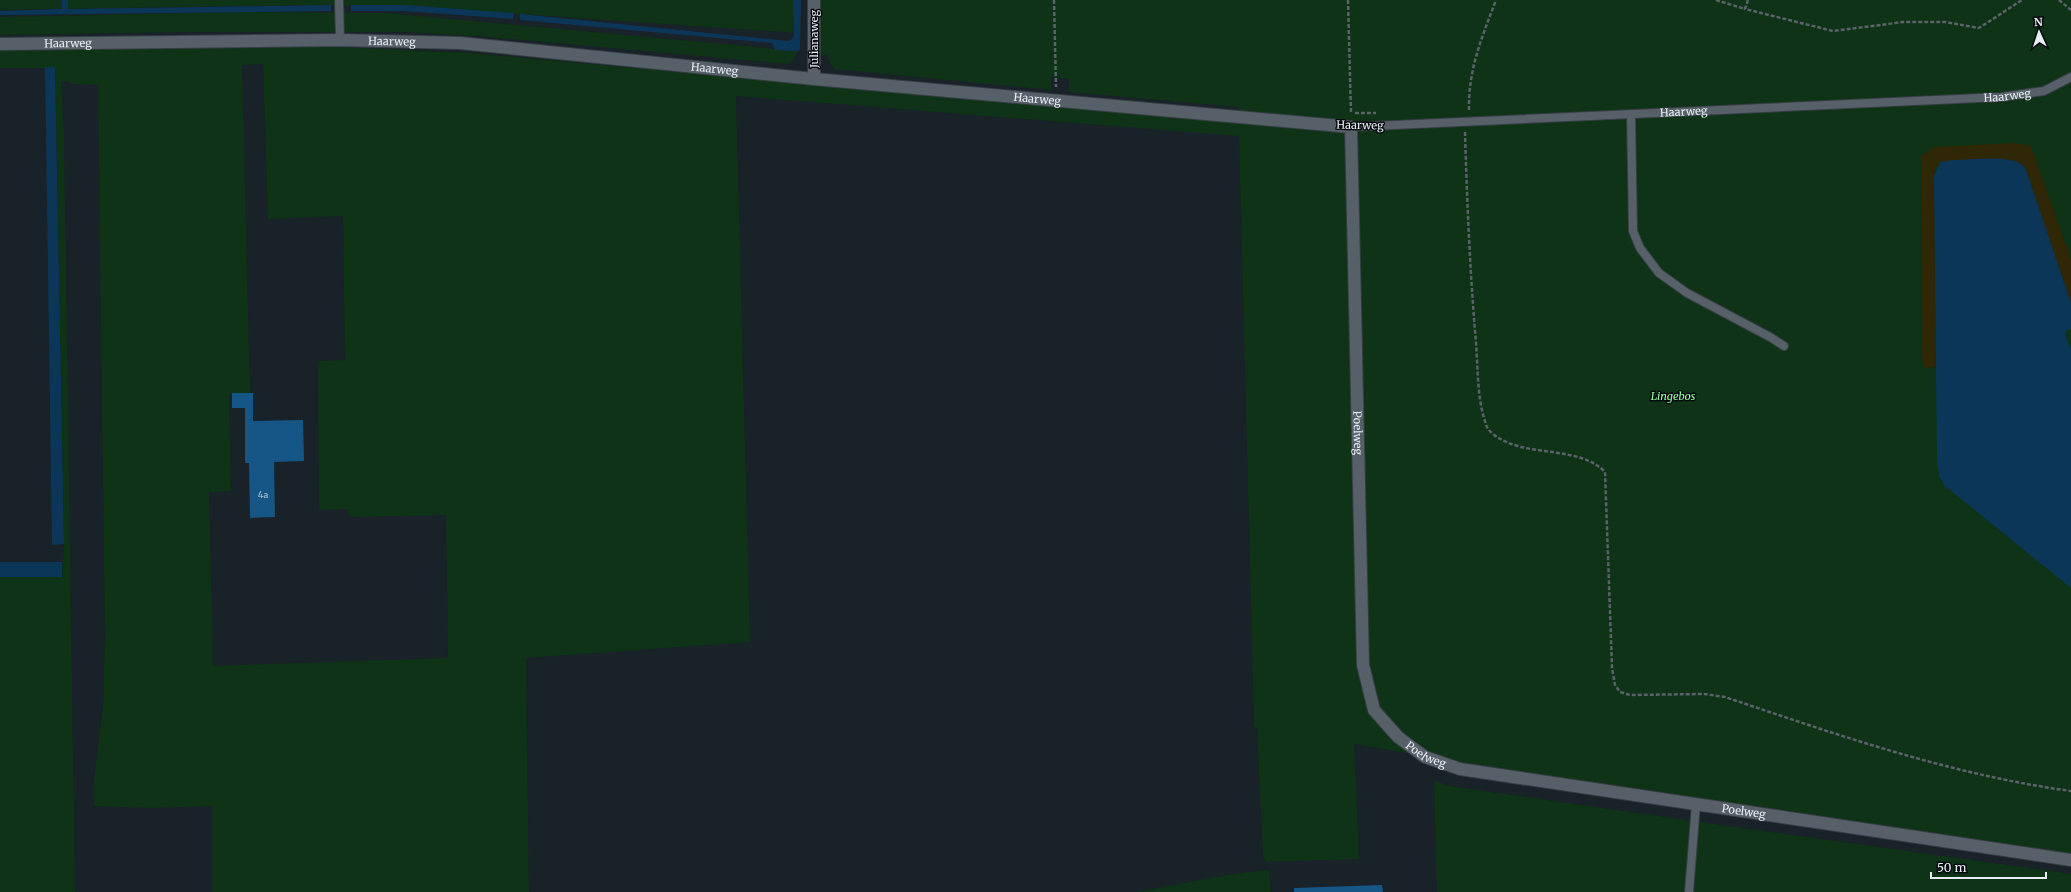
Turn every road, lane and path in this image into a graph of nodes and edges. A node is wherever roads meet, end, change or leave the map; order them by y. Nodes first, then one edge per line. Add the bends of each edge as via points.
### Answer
1 (339, 0) edge
2 (814, 0) edge
3 (1054, 0) edge
4 (1348, 0) edge
5 (1496, 0) edge
6 (1716, 0) edge
7 (1748, 0) edge
8 (2022, 0) edge
9 (2059, 0) edge
10 (1745, 10) junction
11 (2071, 10) edge
12 (340, 40) junction
13 (0, 44) edge
14 (2071, 77) edge
15 (814, 79) junction
16 (1056, 100) junction
17 (1631, 115) junction
18 (1464, 123) junction
19 (1351, 127) junction
20 (1465, 134) dead end
21 (1784, 346) dead end
22 (2071, 791) edge
23 (1696, 804) junction
24 (2071, 860) edge
25 (1689, 892) edge

1 - 12 lane
2 - 15 street, Julianaweg
3 - 16 path
4 - 19 path
5 - 18 path via 1472,70 1469,114
6 - 10 path
7 - 10 path
8 - 10 path via 1979,28 1945,22 1903,22 1833,31
9 - 11 path
12 - 13 street, Haarweg
12 - 15 street, Haarweg via 460,43
14 - 17 lane, Haarweg via 2044,91 2000,97
15 - 16 street, Haarweg
16 - 19 street, Haarweg
17 - 18 lane, Haarweg
17 - 21 lane via 1633,231 1640,248 1659,273 1687,293
18 - 19 lane, Haarweg
19 - 23 street, Poelweg via 1361,622 1363,665 1374,710 1398,737 1425,758 1460,769
20 - 22 path via 1470,276 1484,420 1491,432 1502,439 1516,445 1576,456 1605,472 1612,668 1615,685 1620,692 1630,695 1704,694 1725,697 1884,750 1964,772
23 - 24 street, Poelweg
23 - 25 lane

